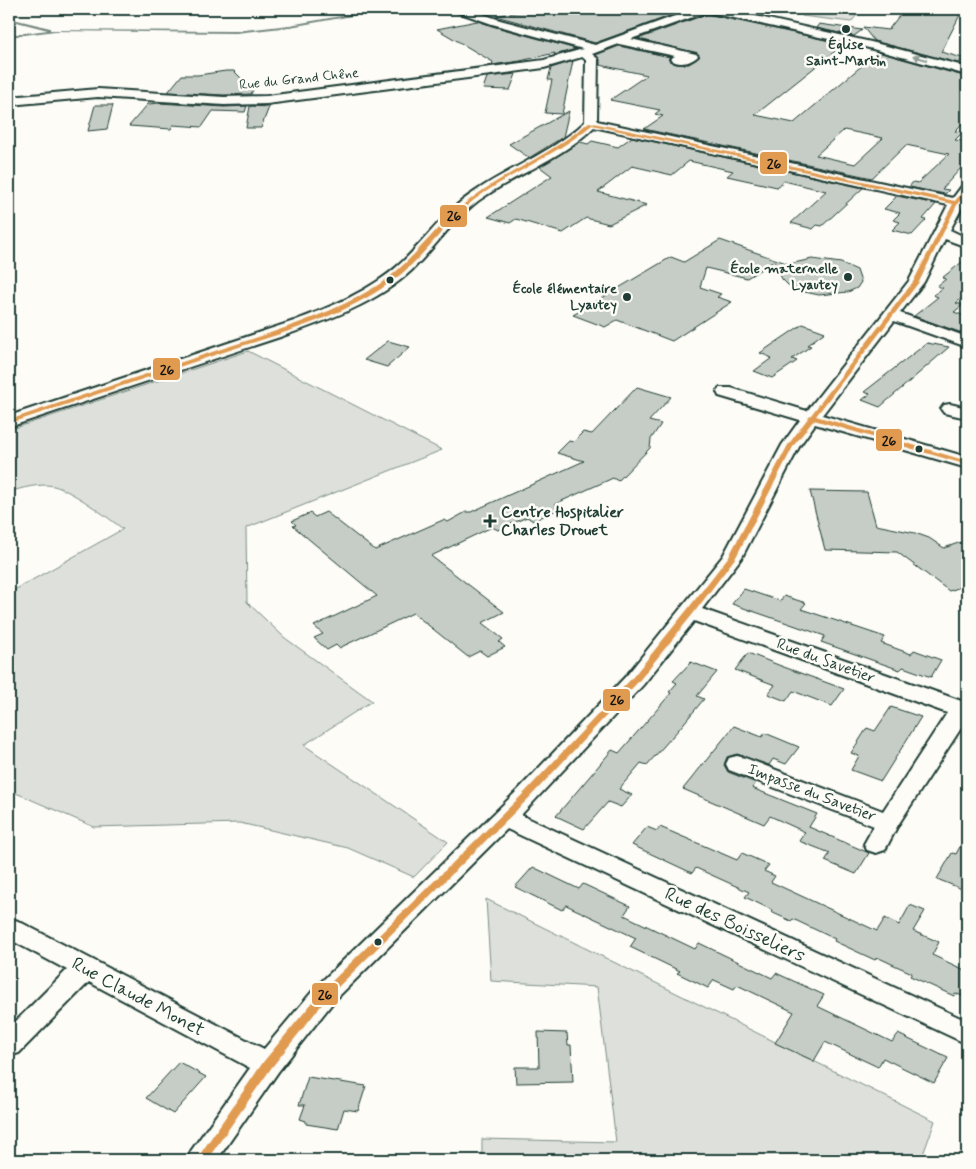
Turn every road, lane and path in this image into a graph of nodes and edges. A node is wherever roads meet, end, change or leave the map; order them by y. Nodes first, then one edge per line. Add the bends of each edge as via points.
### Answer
1 (459, 9) edge
2 (704, 9) edge
3 (710, 9) edge
4 (617, 40) junction
5 (588, 50) junction
6 (676, 60) dead end
7 (967, 71) edge
8 (12, 101) edge
9 (591, 123) junction
10 (967, 190) edge
11 (956, 203) junction
12 (942, 232) junction
13 (967, 243) edge
14 (892, 315) junction
15 (967, 342) edge
16 (725, 392) dead end
17 (950, 408) dead end
18 (967, 413) edge
19 (812, 417) junction
20 (9, 422) edge
21 (967, 463) edge
22 (690, 612) junction
23 (964, 710) edge
24 (737, 764) dead end
25 (504, 817) junction
26 (888, 822) junction
27 (876, 844) dead end
28 (9, 928) edge
29 (86, 969) junction
30 (967, 1034) edge
31 (9, 1045) edge
32 (268, 1064) junction
33 (201, 1160) edge

1 - 5 street
2 - 4 street, Rue du Grand Chêne
7 -> 3 street via 872,45
4 - 5 street, Rue du Grand Chêne
4 - 6 street via 692,56
5 - 8 street, Rue du Grand Chêne via 566,60 534,66 267,100 224,101 98,93
5 - 9 street via 592,59
9 - 11 street
9 - 20 street via 577,137 473,198 443,224 408,265 352,302 258,339
10 - 11 street
11 - 12 street
12 - 13 street
12 - 14 street via 916,282
14 - 15 street
14 - 19 street
16 - 19 street
17 - 18 street
19 - 21 street
19 - 22 street via 791,446 732,557
22 - 23 street, Rue du Savetier
22 - 25 street via 635,680
23 - 26 street, Rue du Savetier
24 - 26 street, Impasse du Savetier
25 - 30 street, Rue des Boisseliers
25 - 32 street via 325,994
26 - 27 street, Rue du Savetier
28 - 29 street, Rue Claude Monet
29 - 31 street
29 - 32 street, Rue Claude Monet
32 - 33 street

